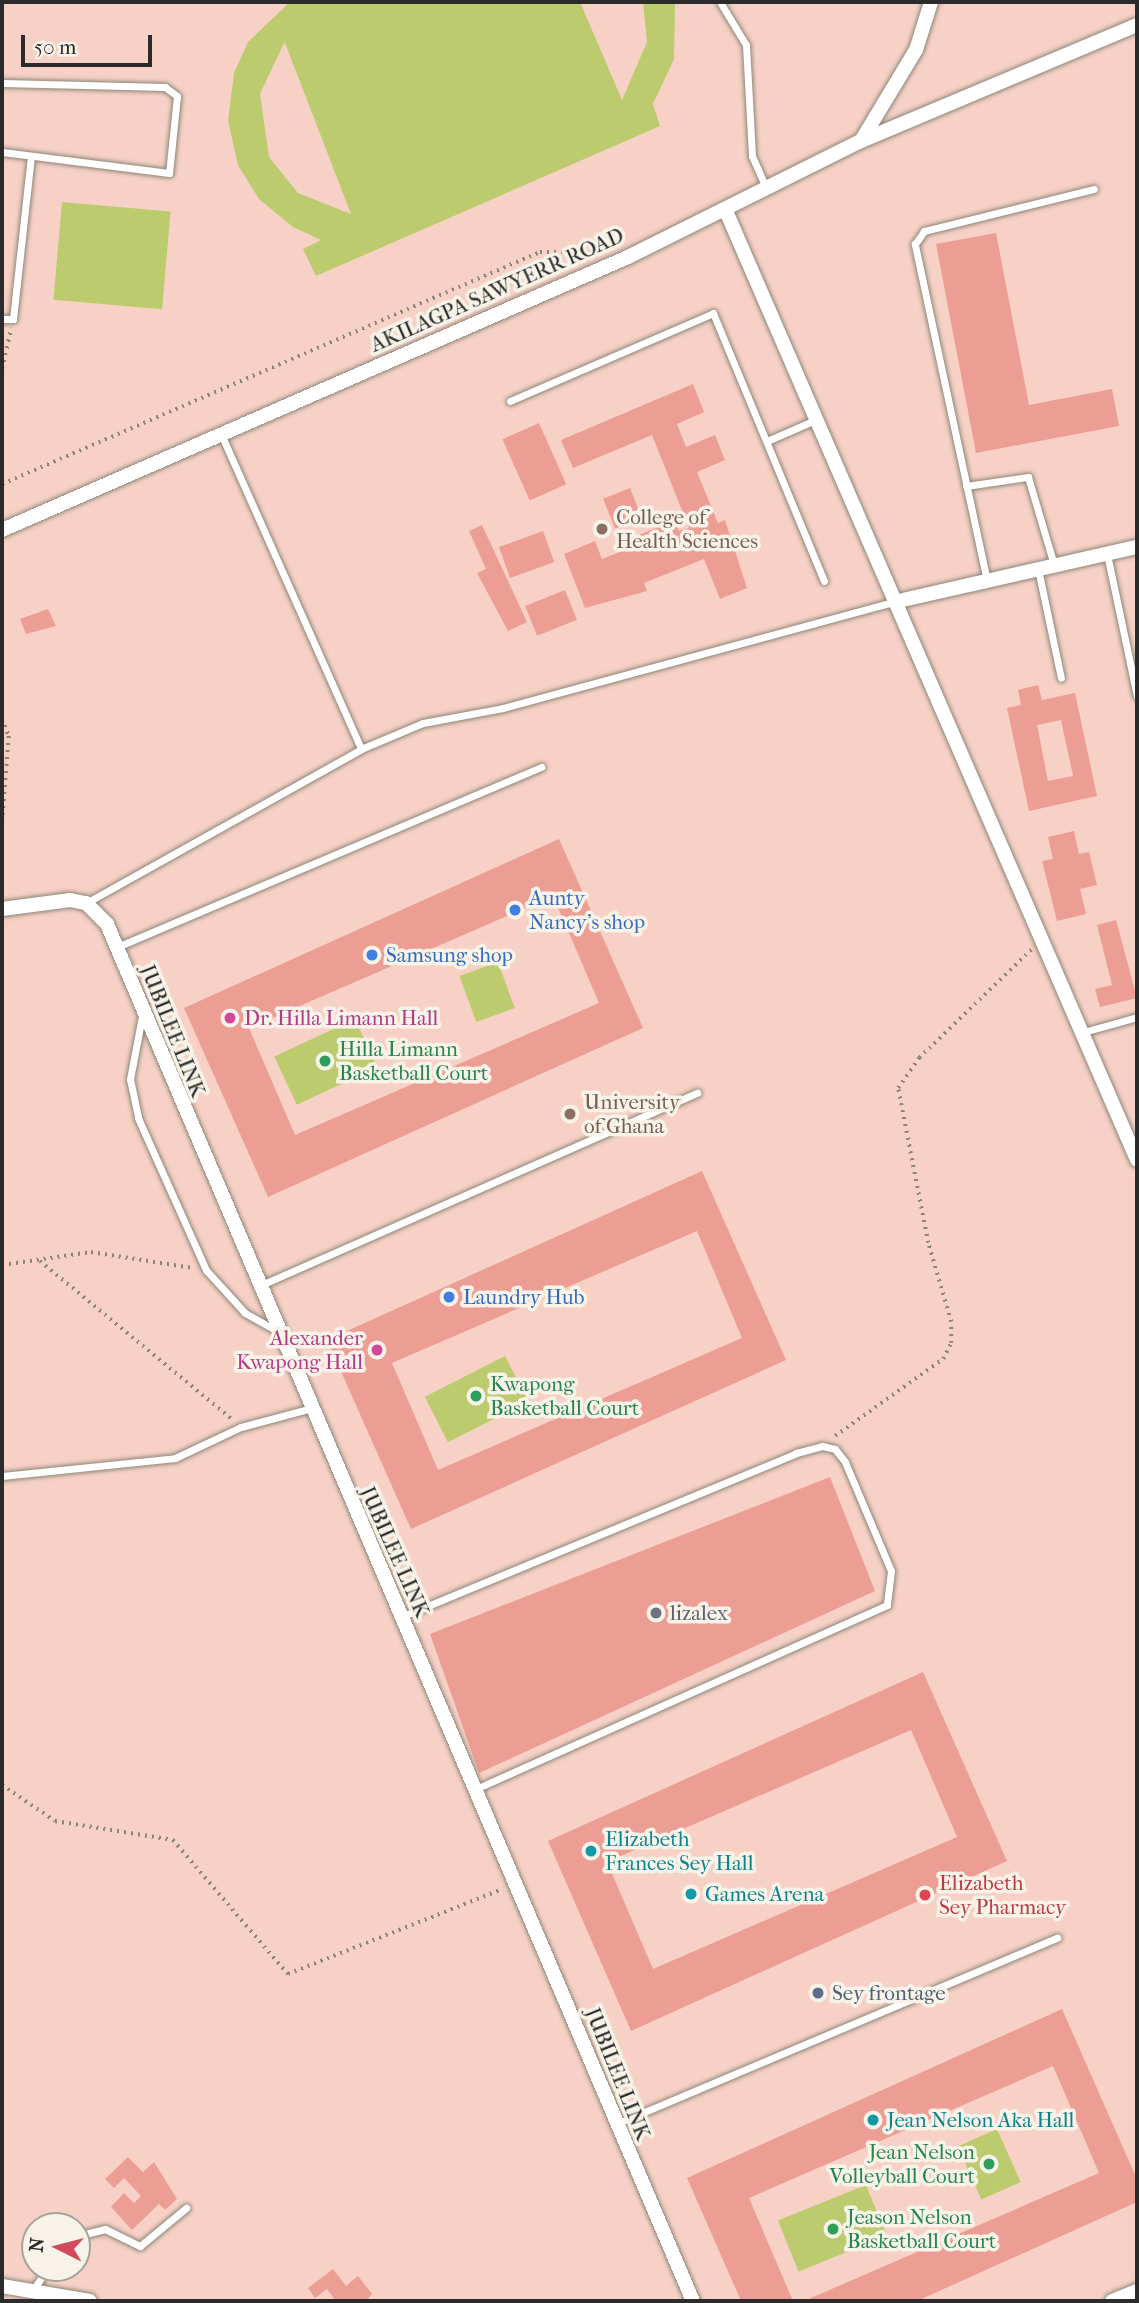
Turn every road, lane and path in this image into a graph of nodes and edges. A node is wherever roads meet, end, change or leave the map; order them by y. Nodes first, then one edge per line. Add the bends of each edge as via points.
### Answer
1 (720, 2) edge
2 (931, 2) edge
3 (1137, 25) edge
4 (2, 83) edge
5 (861, 141) junction
6 (2, 152) edge
7 (31, 156) junction
8 (1094, 189) dead end
9 (767, 190) junction
10 (726, 211) junction
11 (628, 257) junction
12 (2, 319) edge
13 (13, 319) junction
14 (2, 369) edge
15 (510, 401) dead end
16 (814, 420) junction
17 (221, 434) junction
18 (766, 441) junction
19 (2, 484) edge
20 (965, 486) junction
21 (2, 530) edge
22 (1137, 547) edge
23 (1107, 554) junction
24 (1054, 565) junction
25 (1038, 569) junction
26 (824, 581) dead end
27 (987, 581) junction
28 (894, 602) junction
29 (1061, 677) dead end
30 (1137, 696) edge
31 (2, 719) edge
32 (361, 749) junction
33 (541, 767) dead end
34 (2, 827) edge
35 (86, 903) junction
36 (2, 909) edge
37 (1040, 941) junction
38 (116, 947) junction
39 (143, 1011) junction
40 (1137, 1017) edge
41 (1080, 1033) junction
42 (697, 1093) dead end
43 (1137, 1160) edge
44 (40, 1261) junction
45 (2, 1265) edge
46 (206, 1269) junction
47 (257, 1287) junction
48 (277, 1331) junction
49 (308, 1409) junction
50 (241, 1427) junction
51 (822, 1446) junction
52 (2, 1476) edge
53 (401, 1617) junction
54 (2, 1785) edge
55 (475, 1789) junction
56 (517, 1883) junction
57 (1057, 1938) dead end
58 (615, 2124) junction
59 (186, 2208) dead end
60 (91, 2232) edge
61 (38, 2282) edge
62 (2, 2286) edge
63 (33, 2290) junction
64 (1137, 2291) edge
65 (90, 2301) edge
66 (693, 2301) edge
67 (1112, 2301) edge

1 - 9 lane via 746,45 752,156
2 - 5 street via 916,50
3 - 5 street, AKILAGPA SAWYERR ROAD
4 - 7 lane via 165,87 177,96 169,173
5 - 9 street, AKILAGPA SAWYERR ROAD
6 - 7 lane
7 - 13 lane
8 - 20 lane via 924,231 915,244
9 - 10 street, AKILAGPA SAWYERR ROAD
10 - 11 street, AKILAGPA SAWYERR ROAD
10 - 16 street
11 - 17 street, AKILAGPA SAWYERR ROAD
11 - 19 path via 568,248 540,252
12 - 13 lane
13 - 14 path
15 - 18 lane via 713,313
16 - 18 lane
16 - 28 street
17 - 21 street, AKILAGPA SAWYERR ROAD
17 - 32 lane
18 - 26 lane
20 - 24 lane via 1028,477
20 - 27 lane
22 - 23 street
23 - 24 street
23 - 30 lane
24 - 25 street
25 - 27 street
25 - 29 lane
27 - 28 street
28 - 32 lane via 503,708 423,723
28 - 37 street
31 - 34 path via 9,736
32 - 35 lane
33 - 38 lane
35 - 36 street via 45,901
35 - 38 street, JUBILEE LINK via 107,923
37 - 41 street
37 - 51 path via 919,1058 898,1088 928,1243 951,1322 951,1343 943,1359
38 - 39 street, JUBILEE LINK
39 - 46 lane via 132,1097
39 - 47 street, JUBILEE LINK
40 - 41 lane
41 - 43 street
42 - 47 lane
44 - 45 path
44 - 46 path via 91,1252
44 - 50 path
46 - 48 lane via 246,1312
47 - 48 street, JUBILEE LINK
48 - 49 street, JUBILEE LINK
49 - 50 lane
49 - 53 street, JUBILEE LINK
50 - 52 lane via 175,1458
51 - 53 lane
51 - 55 lane via 835,1449 845,1462 891,1571 887,1605
53 - 55 street, JUBILEE LINK
54 - 56 path via 55,1821 173,1840 288,1973
55 - 56 street, JUBILEE LINK
56 - 58 street, JUBILEE LINK
57 - 58 lane
58 - 66 street, JUBILEE LINK
59 - 60 lane via 140,2246 104,2229
61 - 63 lane
62 - 63 street
63 - 65 street
64 - 67 street

